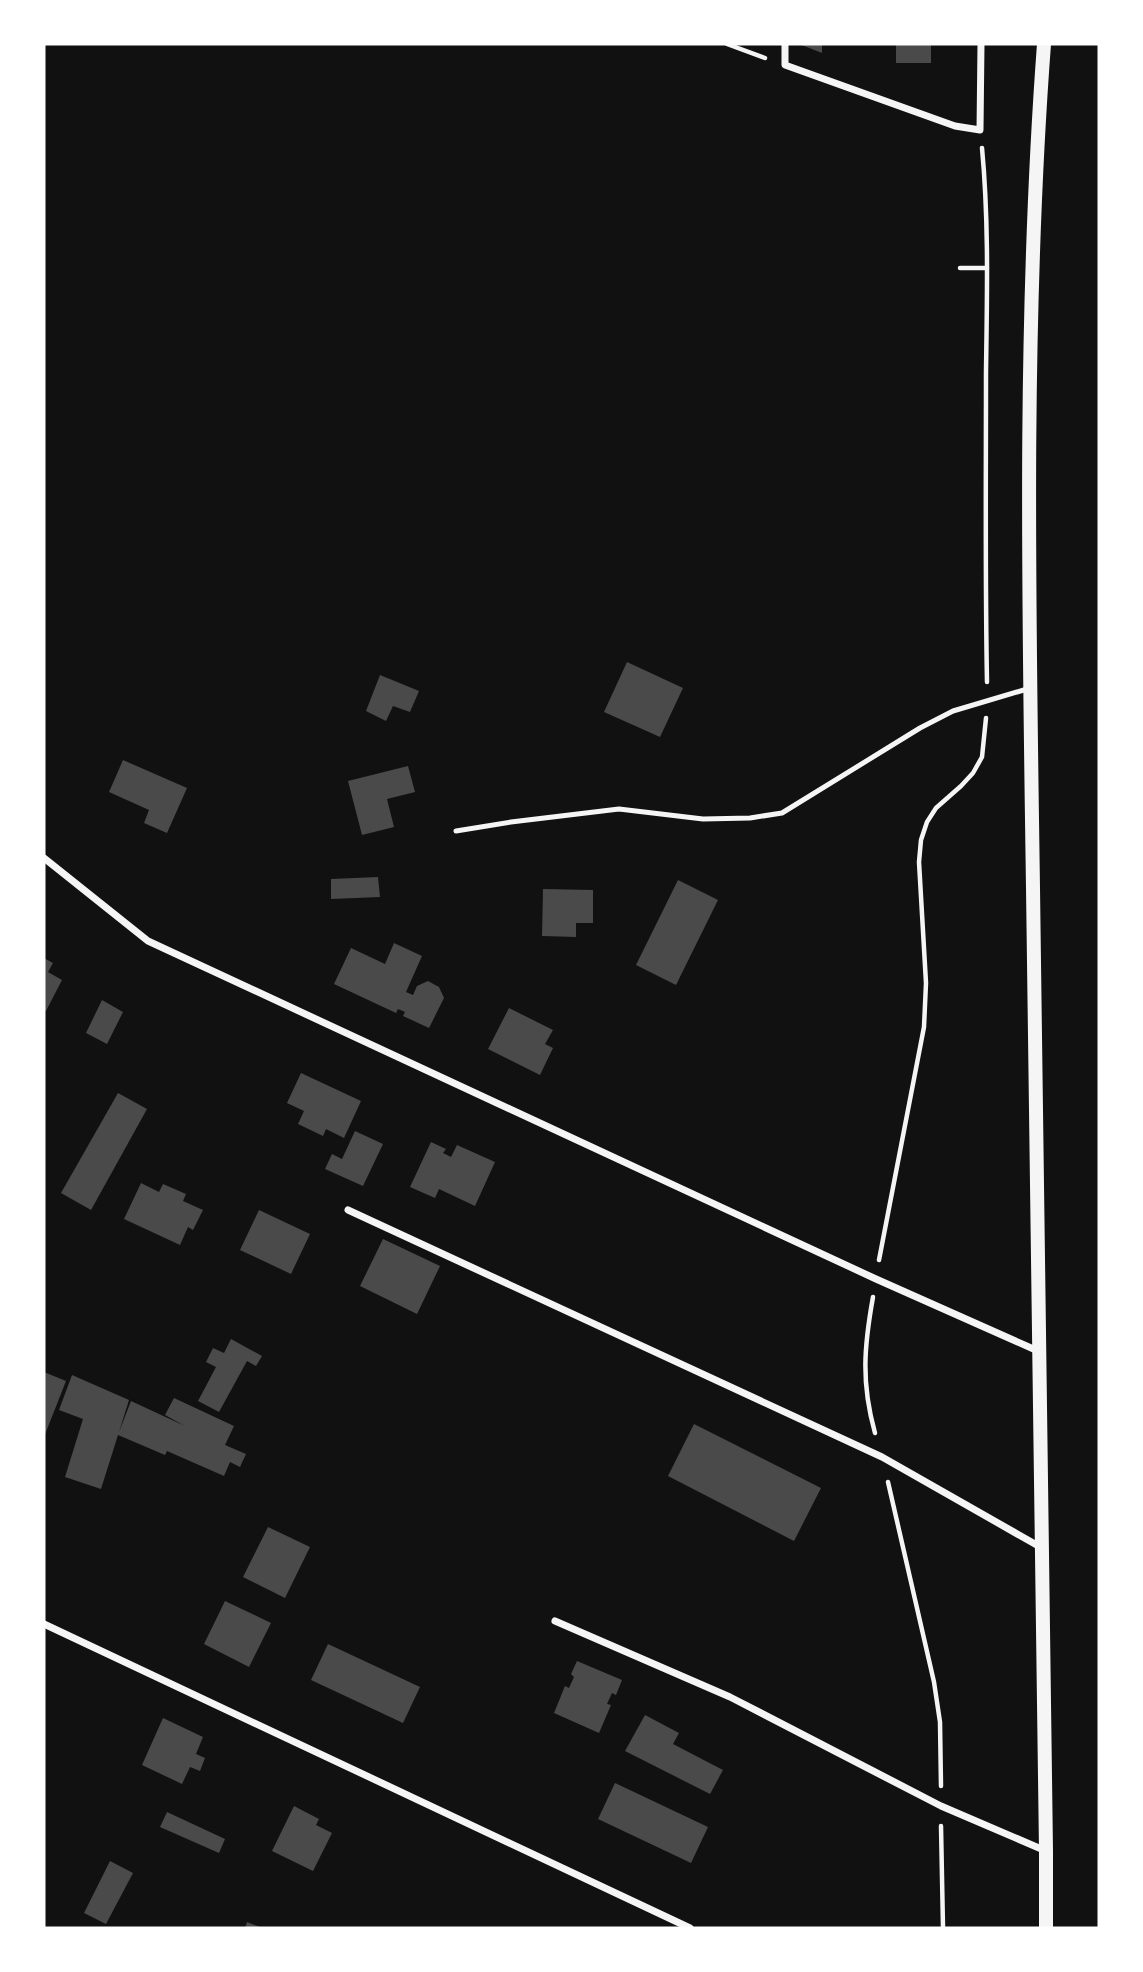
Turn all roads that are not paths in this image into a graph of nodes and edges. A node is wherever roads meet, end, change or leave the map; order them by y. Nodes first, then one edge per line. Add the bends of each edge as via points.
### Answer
1 (785, 44) edge
2 (981, 44) edge
3 (1044, 44) edge
4 (1030, 688) junction
5 (456, 831) dead end
6 (44, 858) edge
7 (348, 1210) dead end
8 (1038, 1351) junction
9 (1042, 1549) junction
10 (555, 1621) dead end
11 (44, 1624) edge
12 (1046, 1851) junction
13 (690, 1928) edge
14 (1046, 1928) edge

1 - 2 street via 785,65 955,126 980,130
3 - 4 main road via 1028,405
4 - 5 lane via 953,711 919,728 782,813 703,819 619,809
4 - 8 main road
6 - 8 street via 148,941
7 - 9 street via 882,1457
8 - 9 main road
9 - 12 main road
10 - 12 street via 730,1697 941,1806
11 - 13 street
12 - 14 main road

